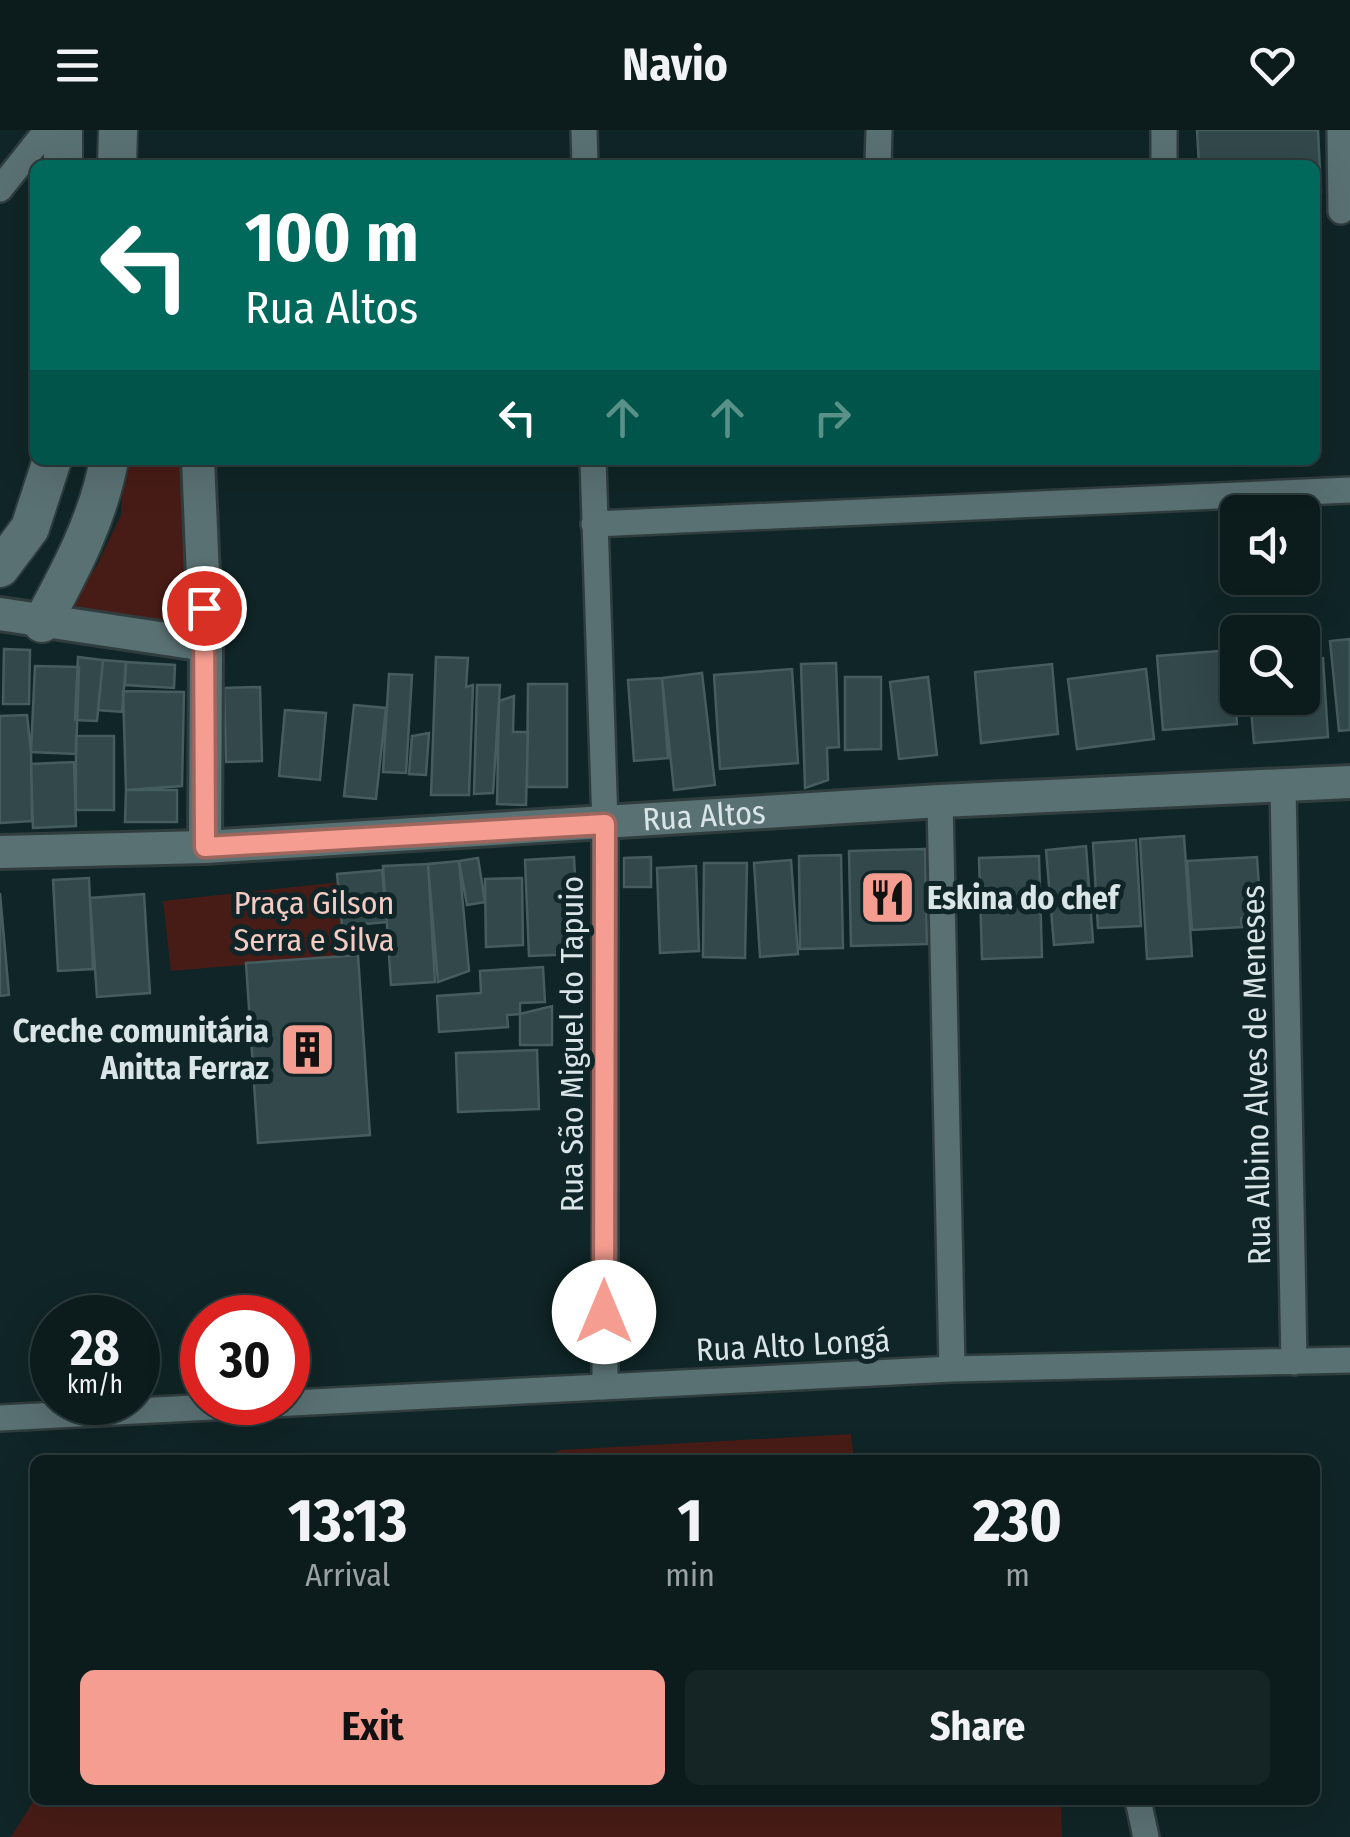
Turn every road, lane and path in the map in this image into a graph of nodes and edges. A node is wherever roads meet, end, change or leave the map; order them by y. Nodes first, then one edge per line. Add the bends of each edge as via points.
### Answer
1 (47, 130) edge
2 (64, 130) edge
3 (118, 130) edge
4 (584, 130) edge
5 (878, 130) edge
6 (1164, 130) edge
7 (1340, 130) edge
8 (64, 160) edge
9 (117, 160) edge
10 (585, 160) edge
11 (878, 160) edge
12 (1164, 160) edge
13 (0, 189) edge
14 (1335, 212) edge
15 (50, 465) edge
16 (108, 465) edge
17 (198, 465) edge
18 (593, 465) edge
19 (1350, 490) edge
20 (594, 524) junction
21 (0, 568) edge
22 (0, 614) edge
23 (42, 623) junction
24 (206, 645) junction
25 (1350, 782) edge
26 (1284, 787) junction
27 (940, 801) junction
28 (605, 824) junction
29 (205, 847) junction
30 (0, 852) edge
31 (1350, 1360) edge
32 (1294, 1362) junction
33 (952, 1369) junction
34 (604, 1388) junction
35 (0, 1418) edge
36 (1139, 1805) edge
37 (1146, 1837) edge

1 - 13 street
2 - 8 main road
3 - 9 main road
4 - 10 street
5 - 11 street
6 - 12 street
7 - 14 street
15 - 21 main road via 30,528
16 - 23 main road via 85,540
17 - 24 street
18 - 20 street, Rua São Miguel do Tapuio
19 - 20 street
20 - 28 street, Rua São Miguel do Tapuio
22 - 23 street
23 - 24 street
24 - 29 street
25 - 26 street, Rua Altos
26 - 27 street, Rua Altos
26 - 32 street, Rua Albino Alves de Meneses
27 - 28 street, Rua Altos
27 - 33 street
28 - 29 street, Rua Altos
28 - 34 street, Rua São Miguel do Tapuio
29 - 30 street, Rua Altos
31 - 32 street, Rua Alto Longá
32 - 33 street, Rua Alto Longá
33 - 34 street, Rua Alto Longá
34 - 35 street, Rua Alto Longá
36 - 37 street

